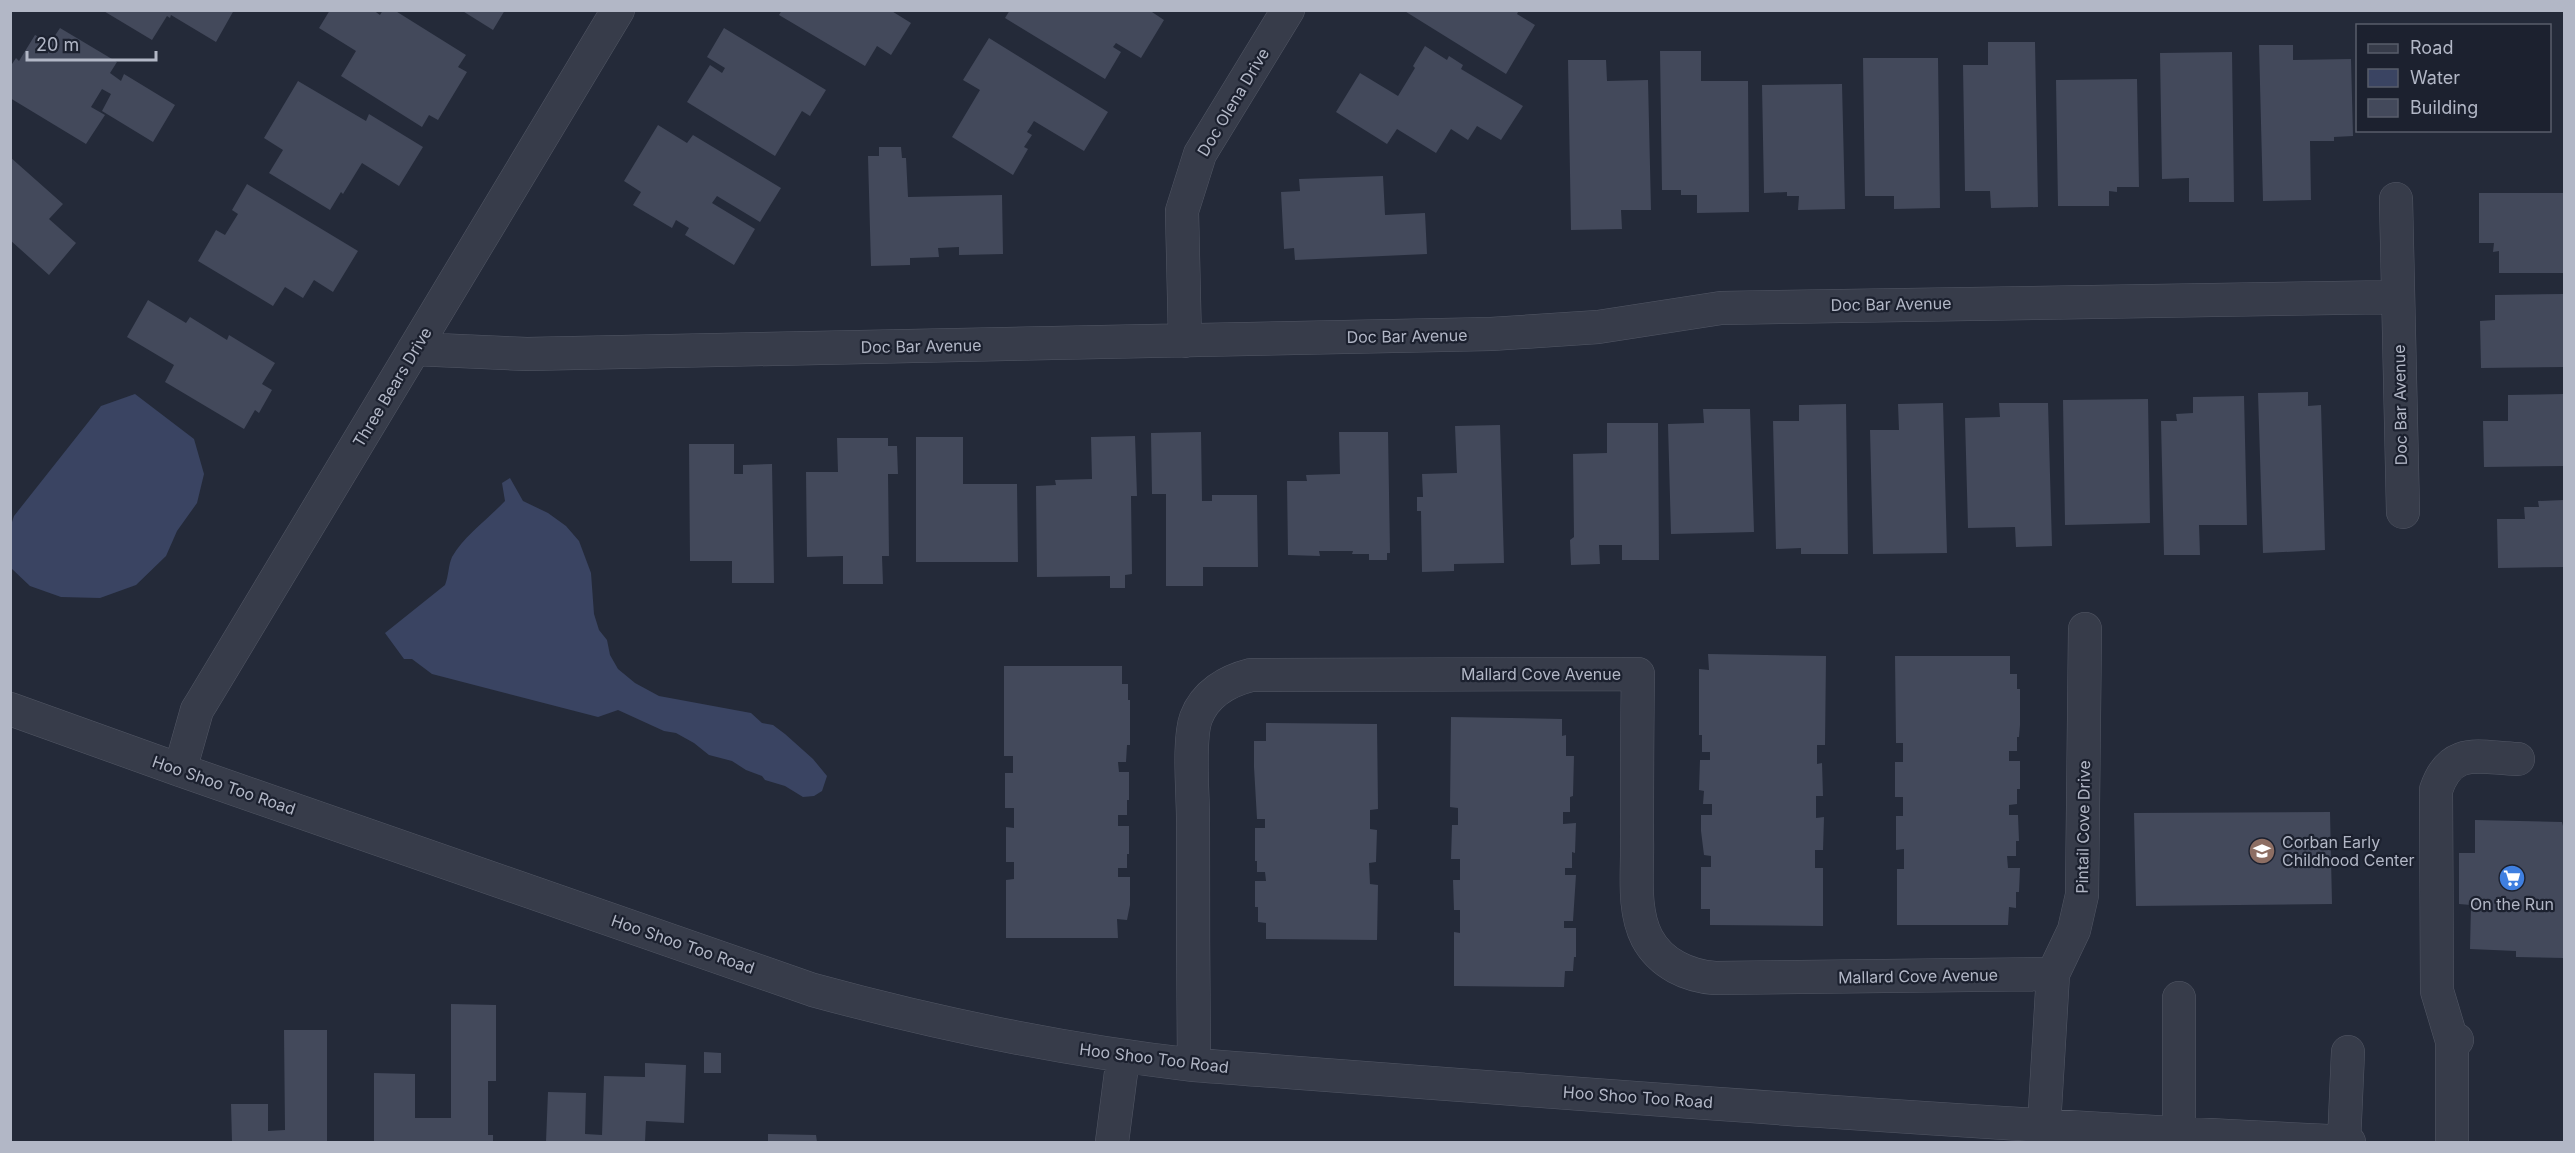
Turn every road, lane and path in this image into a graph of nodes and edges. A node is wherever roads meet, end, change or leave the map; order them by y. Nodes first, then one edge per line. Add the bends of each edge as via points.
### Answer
1 (618, 10) edge
2 (1288, 10) edge
3 (2396, 199) dead end
4 (2398, 297) junction
5 (1185, 341) junction
6 (414, 349) junction
7 (2403, 512) dead end
8 (2085, 629) dead end
9 (10, 709) edge
10 (2518, 759) dead end
11 (180, 770) junction
12 (2053, 974) junction
13 (2180, 998) dead end
14 (2348, 1052) dead end
15 (1123, 1057) junction
16 (1194, 1065) junction
17 (2044, 1126) junction
18 (1909, 1130) edge
19 (2196, 1137) edge
20 (2344, 1142) edge
21 (1112, 1143) edge
22 (2349, 1143) edge
23 (2452, 1143) edge

1 - 6 street, Three Bears Drive
2 - 5 street, Doc Olena Drive via 1200,154 1182,212
3 - 4 street, Doc Bar Avenue
4 - 5 street, Doc Bar Avenue via 1721,308 1598,327 1491,334
4 - 7 street, Doc Bar Avenue
5 - 6 street, Doc Bar Avenue via 527,354
6 - 11 street, Three Bears Drive via 197,710
8 - 12 street, Pintail Cove Drive via 2082,896 2074,930
9 - 11 street, Hoo Shoo Too Road
10 - 23 street via 2465,757 2452,762 2441,775 2436,790 2437,992 2454,1040
11 - 15 street, Hoo Shoo Too Road via 813,990 1011,1038
12 - 16 street, Mallard Cove Avenue via 1715,978 1700,977 1672,965 1658,954 1647,937 1637,894 1638,674 1251,675 1222,686 1203,704 1196,719
12 - 17 street, Pintail Cove Drive
13 - 19 street
14 - 20 street
15 - 16 street, Hoo Shoo Too Road
15 - 21 street
16 - 18 street, Hoo Shoo Too Road
17 - 18 street, Hoo Shoo Too Road
17 - 19 street, Hoo Shoo Too Road
19 - 20 street, Hoo Shoo Too Road
20 - 22 street, Hoo Shoo Too Road

